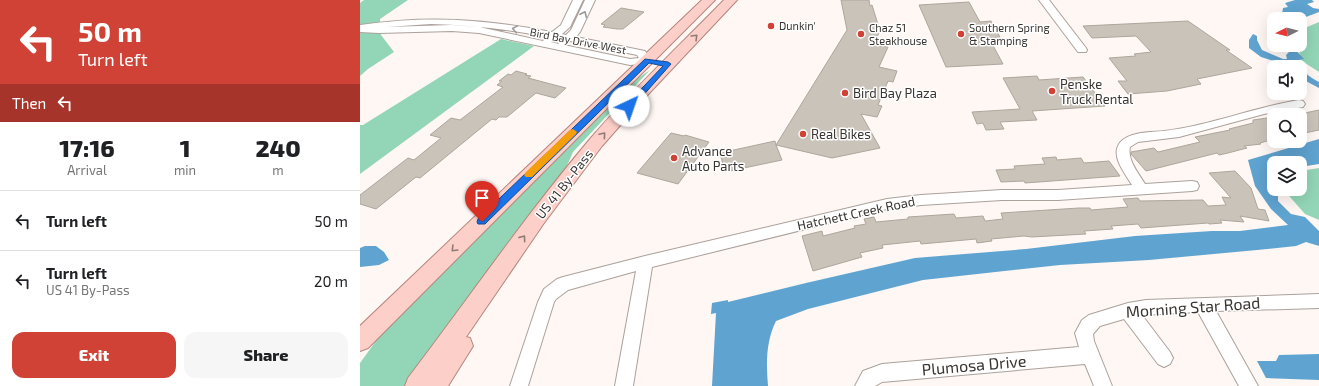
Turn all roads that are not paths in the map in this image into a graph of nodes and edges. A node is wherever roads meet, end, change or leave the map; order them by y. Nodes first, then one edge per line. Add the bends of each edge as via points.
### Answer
1 (578, 0) edge
2 (590, 0) edge
3 (709, 0) edge
4 (731, 0) edge
5 (1044, 0) edge
6 (360, 28) edge
7 (568, 39) junction
8 (556, 41) junction
9 (1082, 50) dead end
10 (647, 61) junction
11 (668, 64) junction
12 (1299, 104) dead end
13 (1192, 186) dead end
14 (1142, 190) junction
15 (646, 262) junction
16 (500, 269) junction
17 (1319, 301) edge
18 (1203, 304) junction
19 (1128, 310) junction
20 (383, 318) junction
21 (360, 341) edge
22 (360, 349) edge
23 (1090, 355) junction
24 (1164, 358) dead end
25 (417, 386) edge
26 (434, 386) edge
27 (519, 386) edge
28 (624, 386) edge
29 (864, 386) edge
30 (1103, 386) edge
31 (1249, 386) edge

1 - 8 street
7 -> 2 street via 575,32
3 - 10 main road, US 41 By-Pass
11 -> 4 main road, US 41 By-Pass
5 - 9 street
6 - 8 street, Bird Bay Drive West via 452,28 479,30 543,43
8 -> 6 street, Bird Bay Drive West via 499,26 447,20
7 - 8 street, Bird Bay Drive West
7 - 10 street, Bird Bay Drive West via 641,53
8 - 10 street, Bird Bay Drive West via 630,62
10 - 11 main road
10 -> 20 main road, US 41 By-Pass
16 -> 11 main road, US 41 By-Pass via 579,163
12 - 14 street via 1278,106 1178,133 1138,138 1128,142 1123,149 1123,156
13 - 14 street, Hatchett Creek Road
14 - 15 street, Hatchett Creek Road via 1058,195 1002,194 902,202
15 - 27 street, Hatchett Creek Road via 563,284 550,294
15 - 28 street
16 - 25 main road, US 41 By-Pass
16 - 26 main road via 472,331
17 - 18 street, Morning Star Road
18 - 19 street, Morning Star Road
18 - 31 street
19 - 23 street, Morning Star Road via 1101,317 1088,326 1084,333
19 - 24 street
20 - 21 main road, US 41 By-Pass
20 - 22 main road
23 - 29 street, Plumosa Drive via 882,373 870,377
23 - 30 street, Morning Star Road

